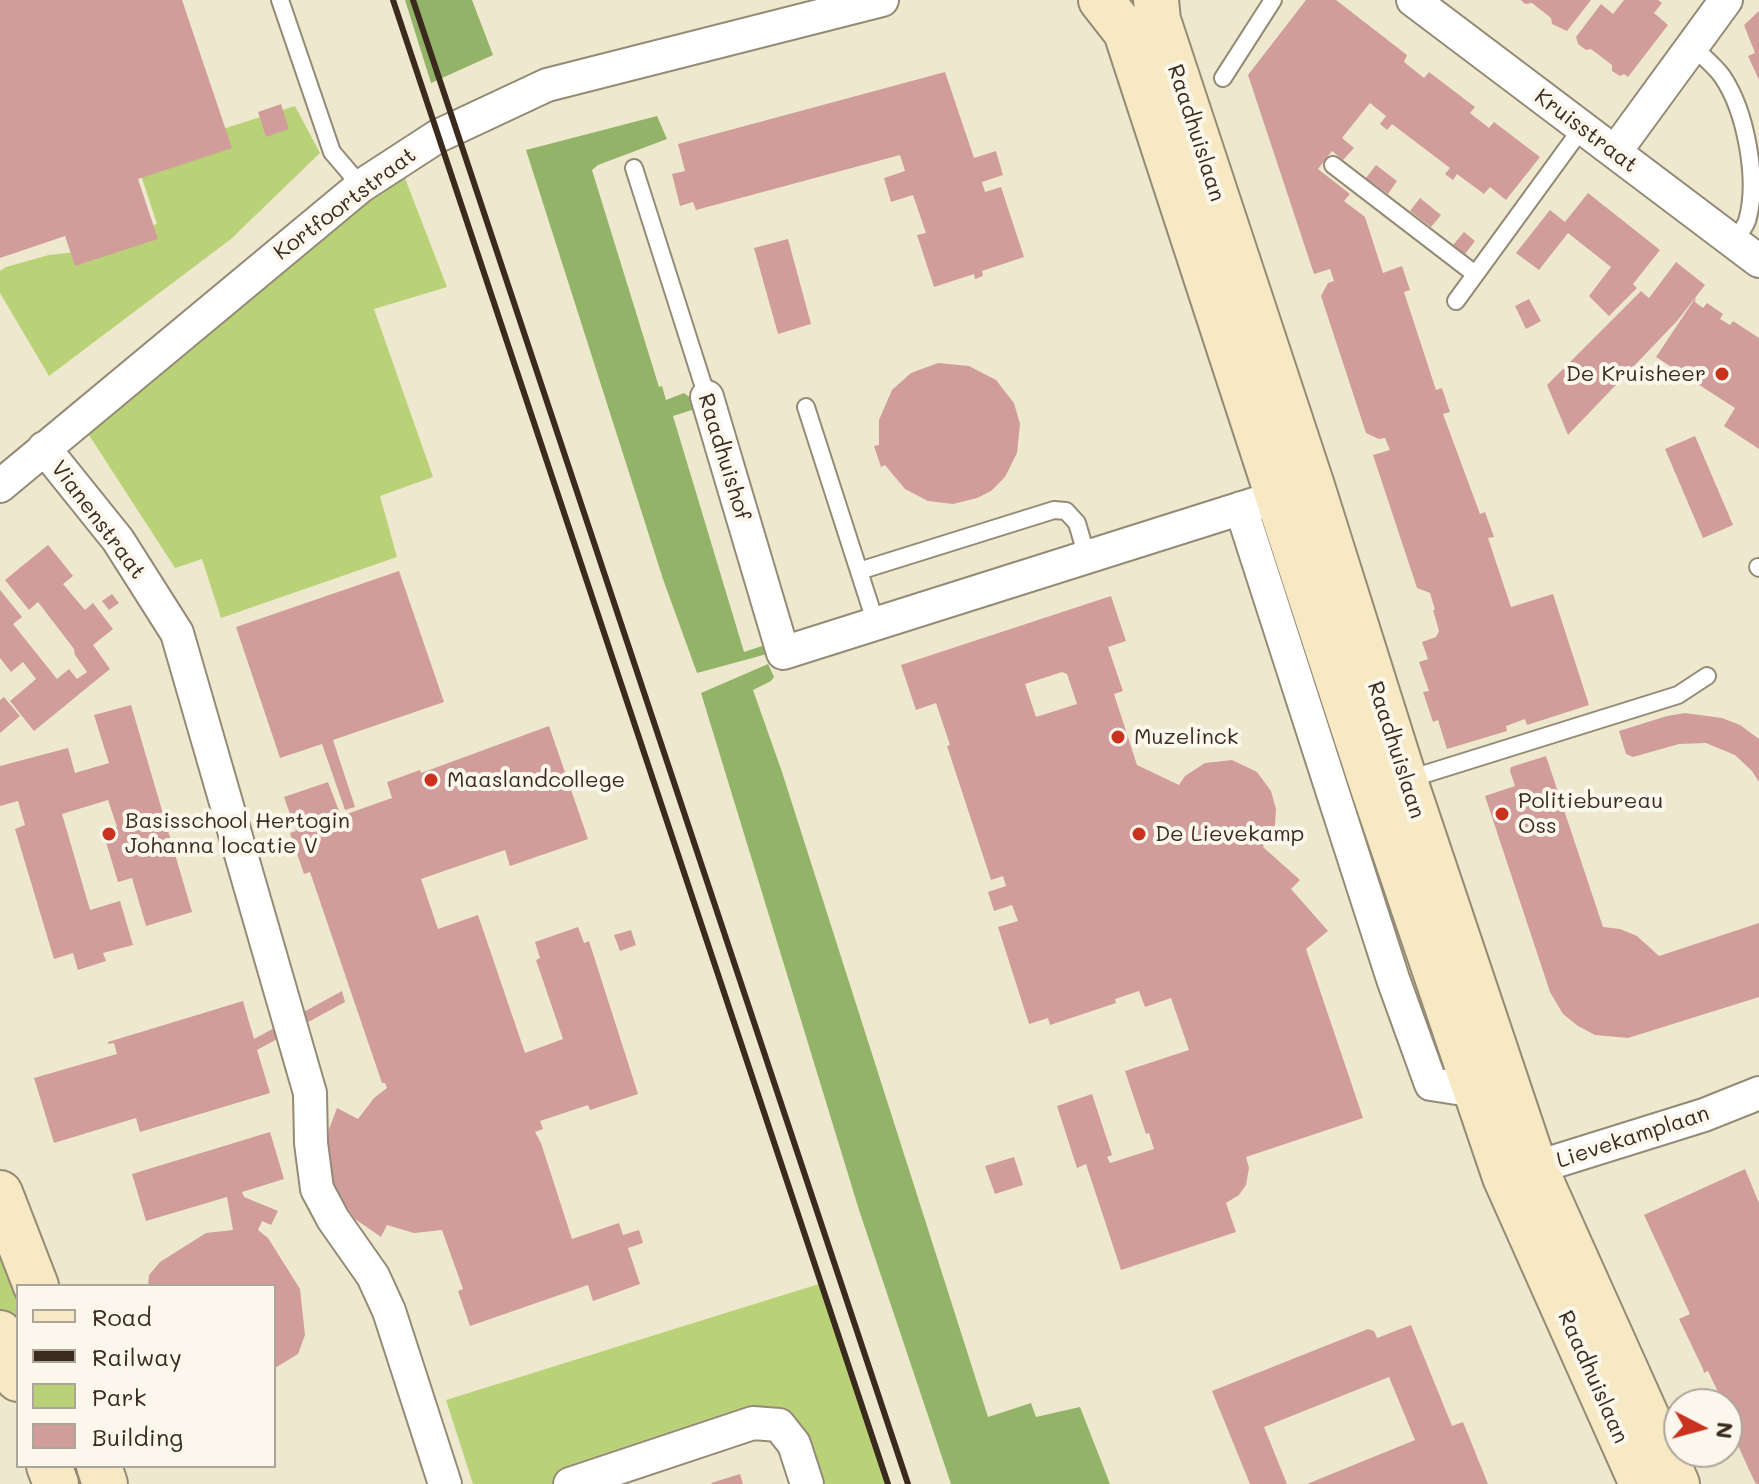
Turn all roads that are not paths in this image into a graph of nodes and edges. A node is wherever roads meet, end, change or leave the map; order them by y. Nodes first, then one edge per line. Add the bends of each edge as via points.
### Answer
1 (280, 0) edge
2 (882, 0) edge
3 (1101, 0) edge
4 (1156, 0) edge
5 (1273, 0) edge
6 (1413, 0) edge
7 (1726, 0) edge
8 (843, 6) edge
9 (1691, 45) junction
10 (1223, 78) dead end
11 (1582, 128) junction
12 (1615, 152) junction
13 (1333, 165) dead end
14 (634, 168) dead end
15 (361, 186) junction
16 (1732, 242) junction
17 (1759, 261) edge
18 (1475, 274) junction
19 (1456, 301) dead end
20 (707, 397) joint
21 (806, 407) dead end
22 (44, 448) junction
23 (0, 486) edge
24 (1277, 497) junction
25 (1087, 557) junction
26 (859, 571) junction
27 (876, 624) junction
28 (1707, 676) dead end
29 (1390, 786) junction
30 (1476, 1091) junction
31 (1759, 1093) edge
32 (1520, 1172) junction
33 (0, 1193) edge
34 (35, 1284) edge
35 (0, 1333) edge
36 (16, 1374) edge
37 (445, 1484) edge
38 (570, 1484) edge
39 (807, 1484) edge
40 (1642, 1484) edge
41 (1677, 1484) edge

1 - 15 lane via 332,152
2 - 8 street, Kortfoortstraat
3 - 24 street, Raadhuislaan via 1126,32
4 - 24 street, Raadhuislaan
5 - 10 lane
6 - 11 street, Kruisstraat
7 - 9 street
8 - 15 street, Kortfoortstraat via 547,85 438,136
9 - 12 street
9 - 16 lane via 1721,73 1742,121 1753,167 1746,222
11 - 12 street, Kruisstraat
11 - 18 lane
12 - 16 street, Kruisstraat
13 - 18 lane
14 - 20 lane, Raadhuishof
15 - 22 street, Kortfoortstraat
16 - 17 street, Kruisstraat
18 - 19 lane
20 - 27 street, Raadhuishof via 783,653
21 - 26 lane
22 - 23 street, Kortfoortstraat
22 - 37 street, Vianenstraat via 118,540 177,633 310,1093 317,1189 373,1276 389,1311
24 - 25 street, Raadhuishof
24 - 29 street, Raadhuislaan
24 - 30 street, Raadhuislaan via 1393,979 1431,1084
25 - 26 lane via 1077,523 1066,511 1054,510
25 - 27 street, Raadhuishof
26 - 27 lane
28 - 29 lane via 1678,695
29 - 30 street, Raadhuislaan
29 - 32 street, Raadhuislaan
30 - 32 street, Raadhuislaan
31 - 32 street, Lievekamplaan
32 - 40 street, Raadhuislaan
32 - 41 street, Raadhuislaan
33 - 34 street
35 - 36 street
38 - 39 street via 753,1423 779,1425 794,1444

